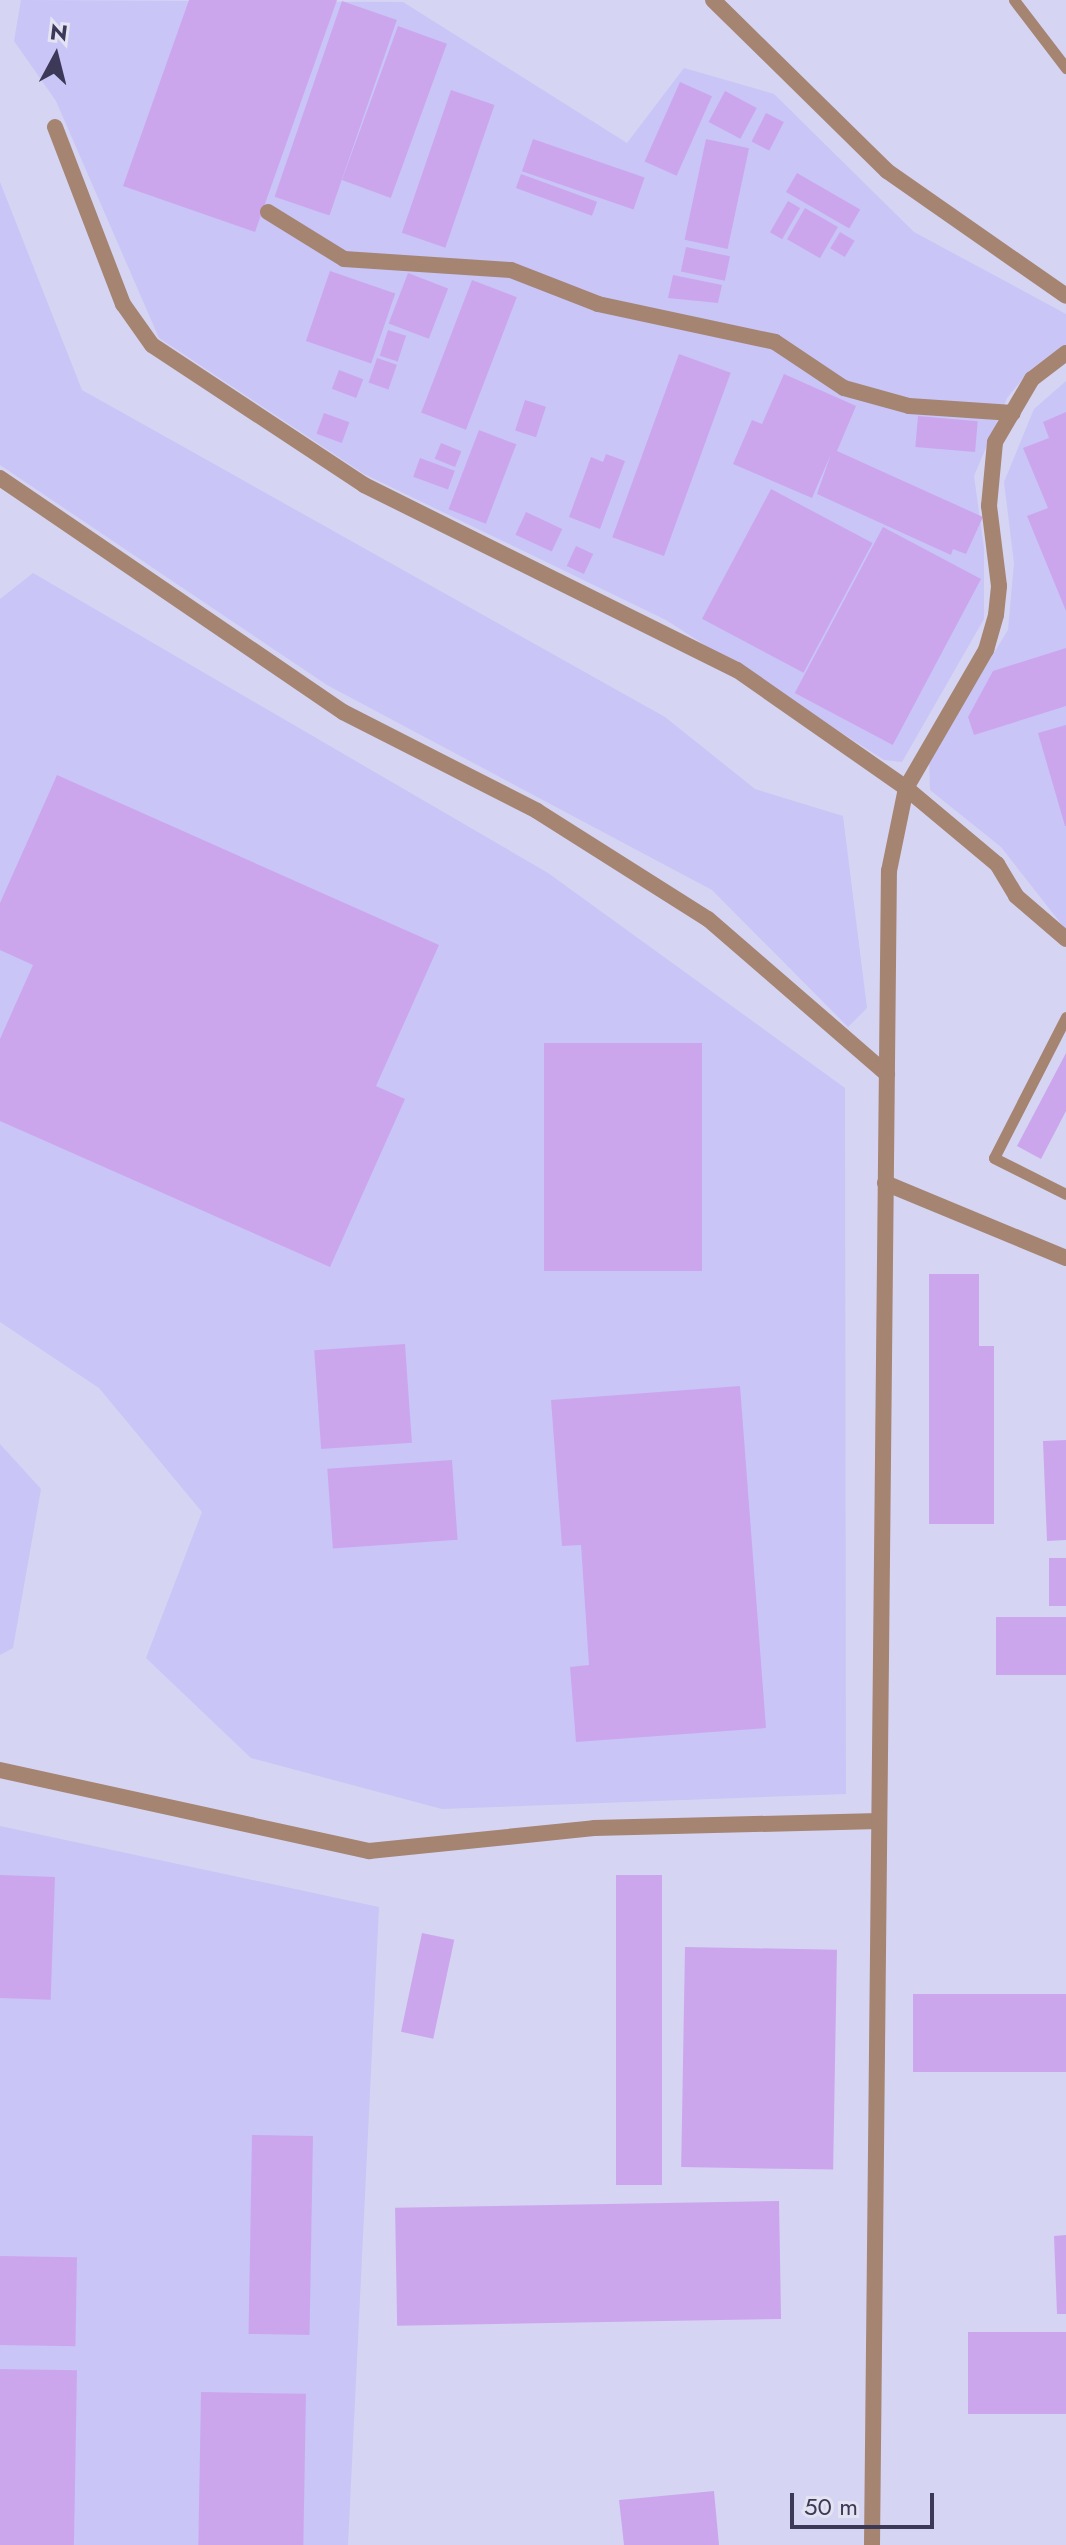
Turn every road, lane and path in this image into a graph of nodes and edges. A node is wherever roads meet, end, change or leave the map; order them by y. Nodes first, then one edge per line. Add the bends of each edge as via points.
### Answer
1 (713, 0) edge
2 (1014, 0) edge
3 (1066, 68) edge
4 (55, 127) dead end
5 (268, 212) dead end
6 (1066, 296) edge
7 (1066, 353) edge
8 (1013, 413) junction
9 (0, 478) edge
10 (906, 788) junction
11 (1066, 939) edge
12 (1066, 1017) edge
13 (887, 1074) junction
14 (885, 1183) junction
15 (1066, 1194) edge
16 (1066, 1258) edge
17 (0, 1770) edge
18 (879, 1821) junction
19 (872, 2545) edge

1 - 6 street via 887,171
2 - 3 lane
4 - 10 street via 123,304 152,345 364,485 737,670
5 - 8 street via 344,259 511,270 598,304 775,342 844,388 909,406
7 - 8 street via 1032,379
8 - 10 street via 995,442 990,478 999,586 989,639
9 - 13 street via 343,712 537,811 708,919
10 - 11 street via 997,864 1016,896
10 - 13 street via 889,871
12 - 15 lane via 994,1158
13 - 14 street
14 - 16 street
14 - 18 street
17 - 18 street via 369,1851 594,1828
18 - 19 street

